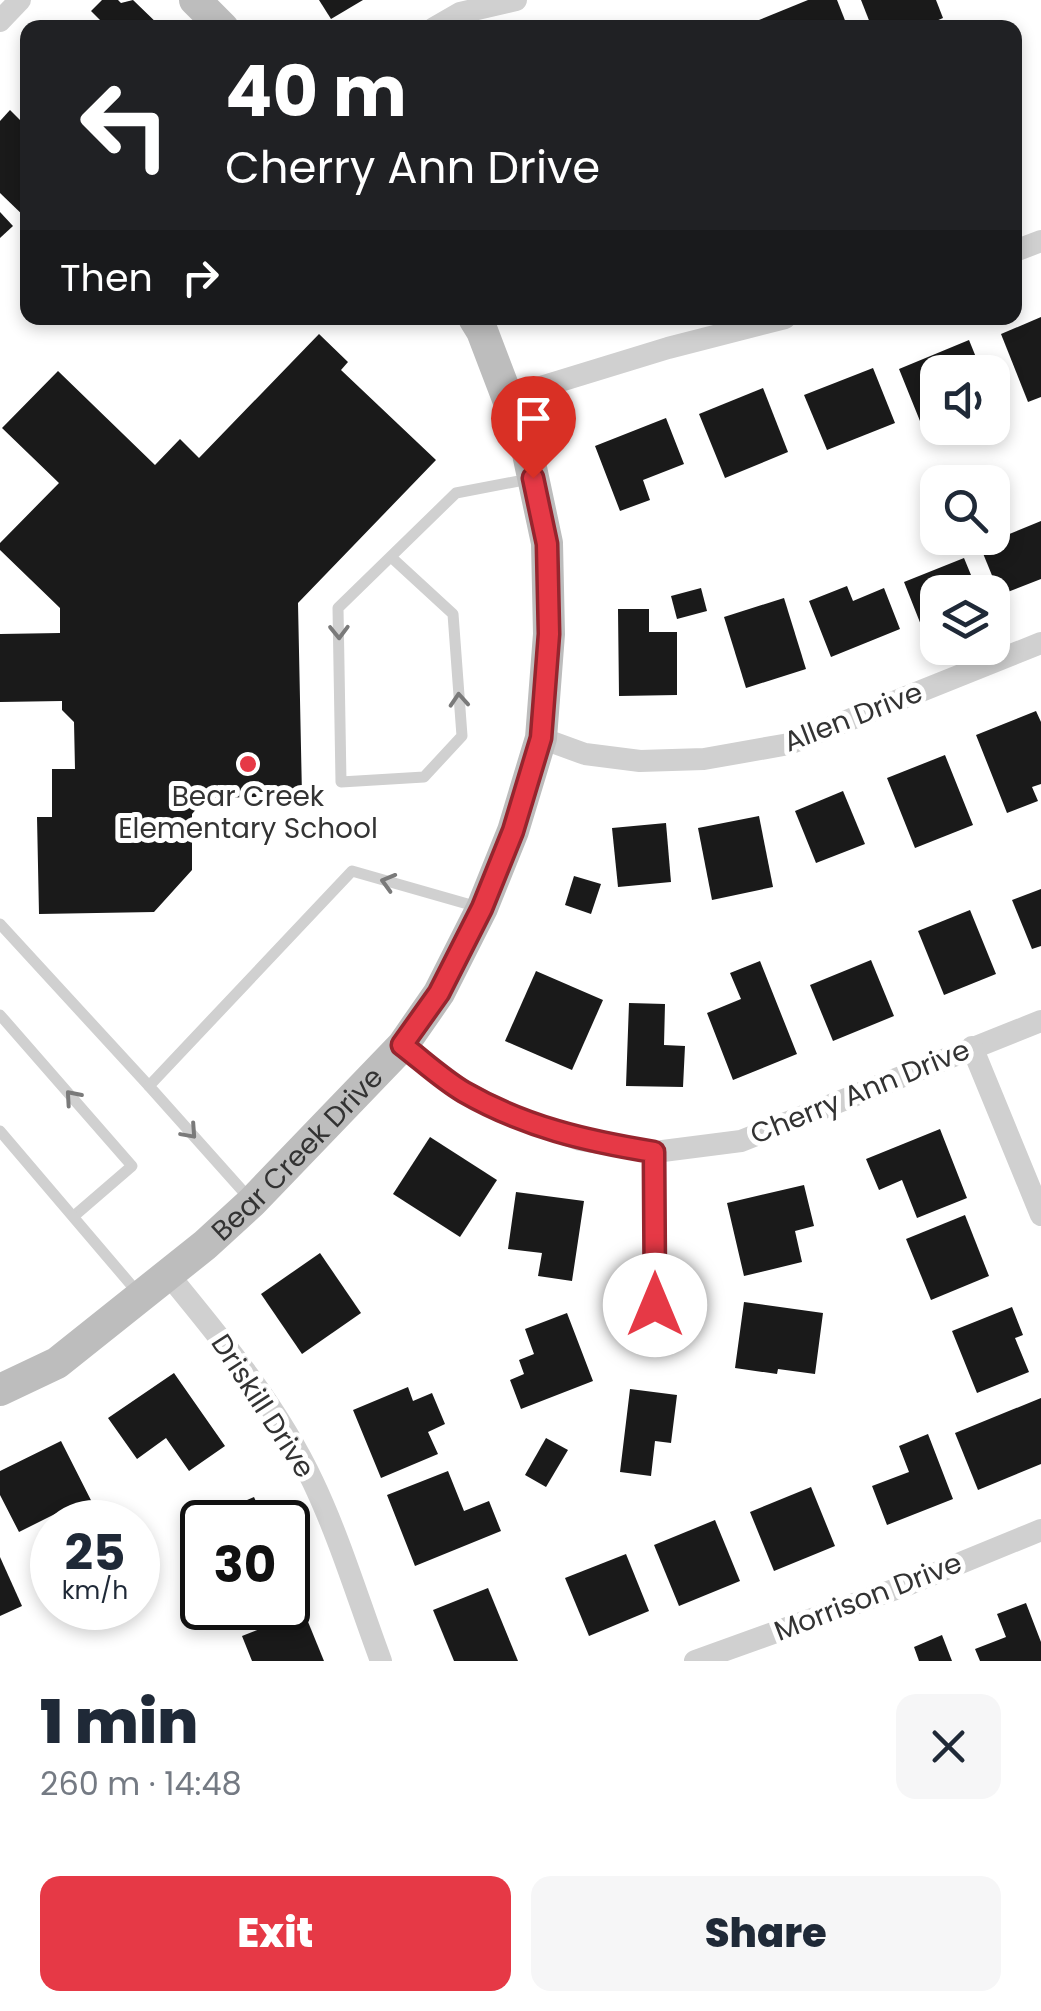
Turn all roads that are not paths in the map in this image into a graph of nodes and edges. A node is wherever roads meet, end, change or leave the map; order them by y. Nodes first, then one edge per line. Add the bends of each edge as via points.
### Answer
1 (20, 0) edge
2 (195, 0) edge
3 (516, 0) edge
4 (215, 20) edge
5 (448, 20) edge
6 (0, 21) edge
7 (477, 325) edge
8 (758, 325) edge
9 (508, 397) junction
10 (533, 478) junction
11 (391, 556) junction
12 (1041, 643) edge
13 (541, 738) junction
14 (482, 908) junction
15 (0, 924) edge
16 (0, 1015) edge
17 (1041, 1021) edge
18 (402, 1045) junction
19 (972, 1048) junction
20 (148, 1086) junction
21 (0, 1132) edge
22 (654, 1152) junction
23 (252, 1202) junction
24 (1041, 1215) edge
25 (74, 1216) junction
26 (168, 1274) junction
27 (141, 1296) junction
28 (655, 1305) dead end
29 (0, 1390) edge
30 (1041, 1530) edge
31 (381, 1661) edge
32 (695, 1661) edge

1 - 6 street
2 - 4 street
3 - 5 street
7 - 9 street, Bear Creek Drive
8 - 9 street
9 - 10 street, Bear Creek Drive
10 - 11 lane via 456,493
10 - 13 street, Bear Creek Drive via 547,544
11 -> 11 lane via 338,608 341,782 424,777 462,736 453,614
12 - 13 street, Allen Drive via 789,744 704,760 640,761 585,754
13 - 14 street, Bear Creek Drive
14 - 18 street, Bear Creek Drive via 439,993
14 -> 20 lane via 352,872
15 - 20 lane
25 -> 16 lane via 132,1166
17 - 19 street, Cherry Ann Drive
18 - 22 street, Cherry Ann Drive via 462,1090 511,1115 580,1140
18 - 23 street, Bear Creek Drive
19 - 22 street, Cherry Ann Drive via 741,1141
19 - 24 street
20 -> 23 lane
21 - 25 lane
22 - 28 street
23 - 26 street, Bear Creek Drive
25 - 27 lane
26 - 27 street, Bear Creek Drive
26 - 31 street, Driskill Drive via 276,1415 313,1482
27 - 29 street, Bear Creek Drive via 58,1363
30 - 32 street, Morrison Drive

